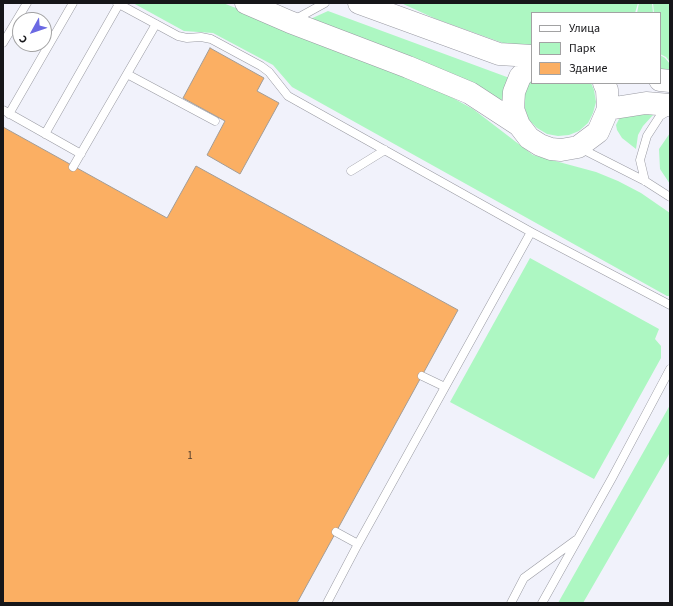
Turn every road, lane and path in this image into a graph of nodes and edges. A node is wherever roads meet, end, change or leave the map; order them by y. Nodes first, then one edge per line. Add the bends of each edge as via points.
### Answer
1 (27, 3) edge
2 (73, 3) edge
3 (246, 3) edge
4 (326, 3) edge
5 (358, 3) edge
6 (118, 4) edge
7 (290, 22) junction
8 (156, 24) junction
9 (3, 43) edge
10 (531, 56) edge
11 (531, 65) edge
12 (127, 74) junction
13 (604, 84) edge
14 (670, 105) edge
15 (608, 109) junction
16 (670, 110) edge
17 (6, 112) edge
18 (215, 121) dead end
19 (519, 125) junction
20 (45, 134) junction
21 (578, 147) junction
22 (385, 150) junction
23 (81, 154) junction
24 (73, 167) dead end
25 (351, 171) dead end
26 (644, 181) junction
27 (670, 198) edge
28 (531, 232) junction
29 (670, 305) edge
30 (670, 370) edge
31 (422, 376) dead end
32 (445, 387) junction
33 (336, 532) dead end
34 (578, 538) junction
35 (358, 544) junction
36 (327, 603) edge
37 (511, 603) edge
38 (542, 603) edge

1 - 9 lane
2 - 17 lane
3 - 7 main road
4 - 7 lane
5 - 10 main road via 499,54
6 - 8 lane
6 - 20 lane
7 - 19 main road via 470,93
8 - 12 lane
8 - 22 lane via 178,36 210,39 248,59 269,72 288,96
11 - 19 main road via 520,77 514,92 513,109
12 - 18 lane
12 - 23 lane
13 - 15 main road
14 - 15 main road via 646,103
15 - 21 main road via 598,132
16 - 26 lane via 660,116 646,136 640,160
17 - 20 lane
19 - 21 main road via 540,146 561,150
20 - 23 lane
21 - 26 lane
22 - 25 lane
22 - 28 lane
23 - 24 lane
26 - 27 lane
28 - 29 lane
28 - 32 lane
30 - 34 lane
31 - 32 lane
32 - 35 lane
33 - 35 lane
34 - 37 lane via 524,578
34 - 38 lane
35 - 36 lane

